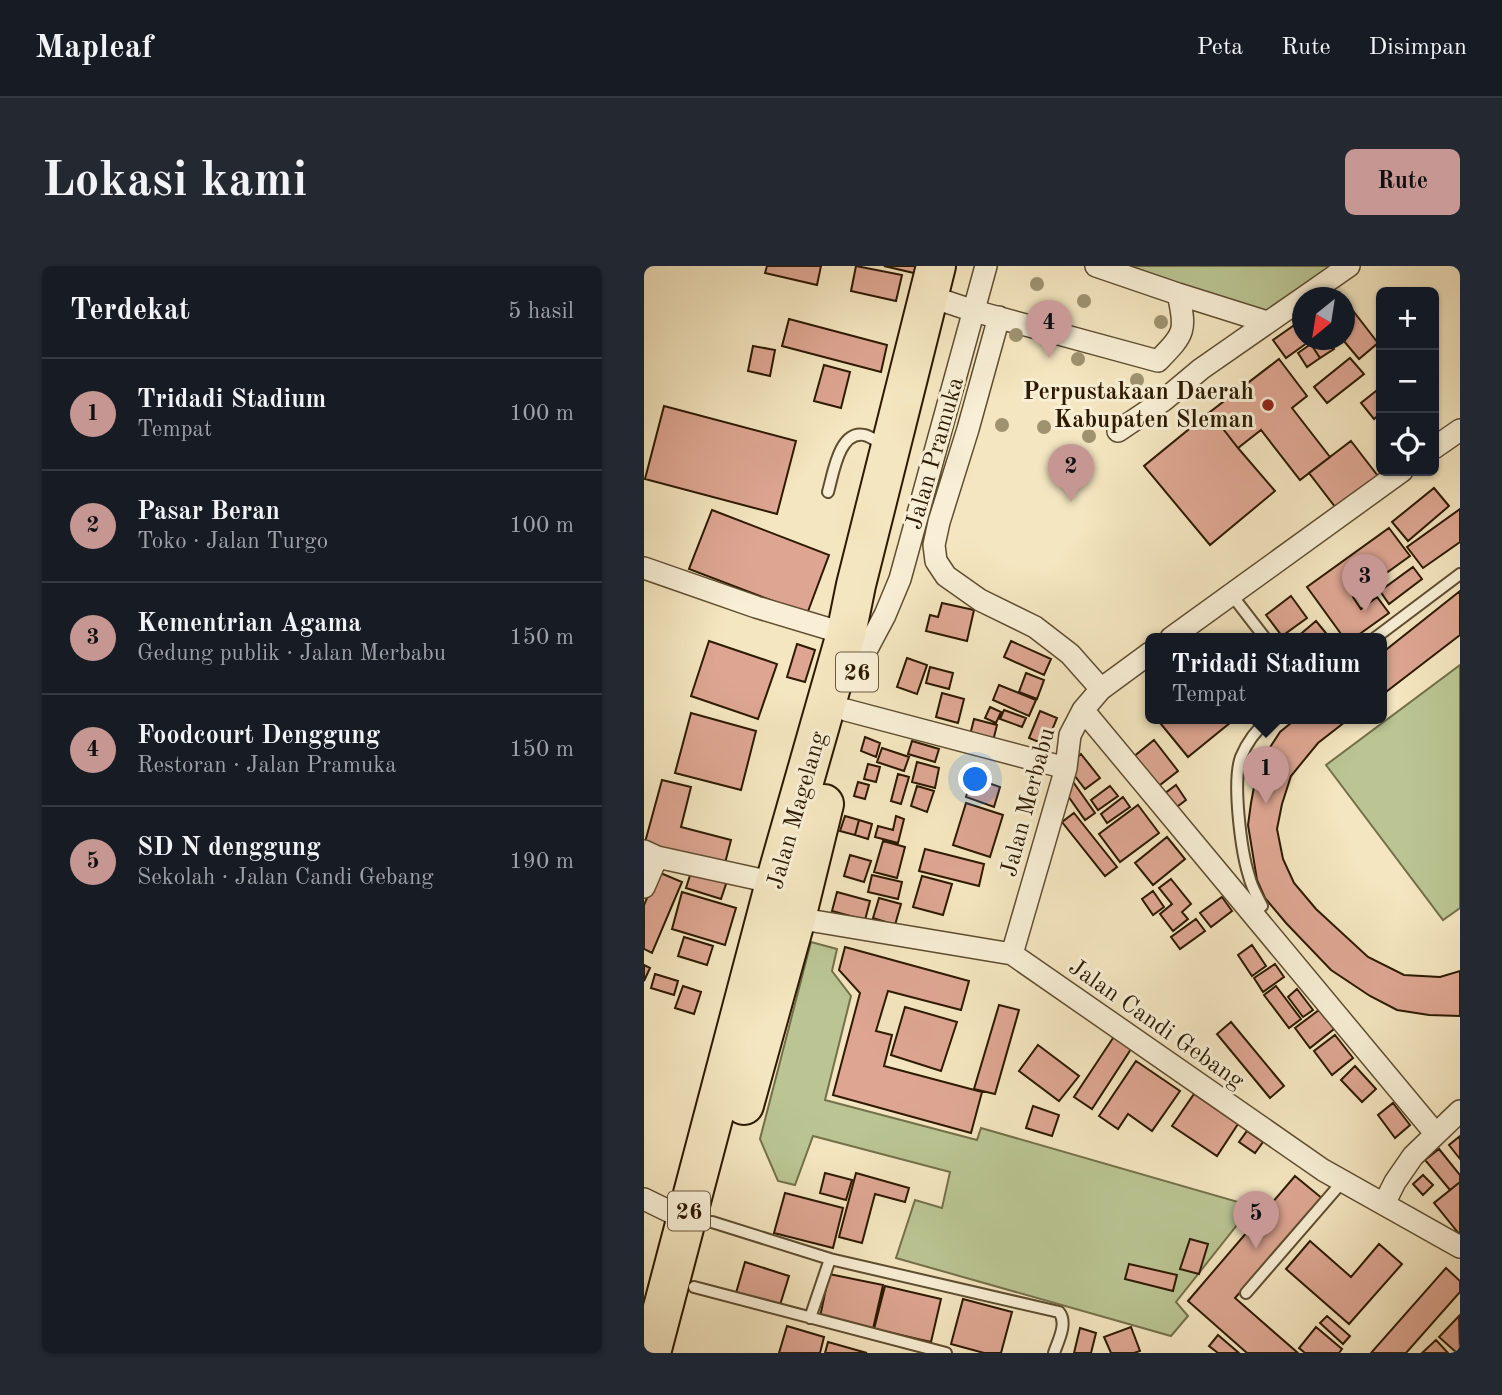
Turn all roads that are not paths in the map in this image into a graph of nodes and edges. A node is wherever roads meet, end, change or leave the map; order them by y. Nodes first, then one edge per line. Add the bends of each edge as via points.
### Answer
1 (936, 266) edge
2 (958, 266) edge
3 (986, 266) edge
4 (1096, 266) edge
5 (1349, 266) edge
6 (1319, 287) edge
7 (1178, 294) junction
8 (1292, 305) edge
9 (960, 306) junction
10 (999, 317) junction
11 (1267, 322) junction
12 (1158, 361) junction
13 (1201, 369) junction
14 (1460, 430) edge
15 (1118, 431) dead end
16 (1439, 445) edge
17 (890, 448) junction
18 (1395, 476) edge
19 (828, 492) dead end
20 (644, 568) edge
21 (1460, 574) edge
22 (1231, 594) junction
23 (1178, 633) edge
24 (1261, 633) edge
25 (1382, 633) edge
26 (853, 648) junction
27 (1145, 657) edge
28 (1101, 689) junction
29 (846, 710) junction
30 (1083, 710) junction
31 (1264, 724) edge
32 (1066, 768) junction
33 (651, 854) edge
34 (775, 883) junction
35 (644, 887) edge
36 (1251, 914) junction
37 (796, 918) junction
38 (1012, 954) junction
39 (739, 1073) junction
40 (1460, 1111) edge
41 (1435, 1133) junction
42 (1343, 1181) junction
43 (644, 1199) edge
44 (1384, 1204) junction
45 (699, 1221) junction
46 (1460, 1247) edge
47 (830, 1259) junction
48 (694, 1287) junction
49 (1246, 1293) dead end
50 (810, 1318) junction
51 (652, 1353) edge
52 (676, 1353) edge
53 (946, 1353) edge
54 (1054, 1353) edge

1 - 17 highway, Jalan Magelang / 26
2 - 9 highway, Jalan Magelang / 26
3 - 9 street
4 - 7 street
5 - 6 street
7 - 11 street
7 - 12 street via 1183,324 1179,339
8 - 11 street
9 - 10 street
9 - 26 highway, Jalan Magelang / 26
10 - 12 street
10 - 28 street, Jalan Pramuka via 939,523 936,561 946,576 980,600 1035,627 1070,654
11 - 13 street
12 - 13 street
13 - 15 street
14 - 16 street
17 - 19 lane via 863,435 852,436 842,445
17 - 26 highway, Jalan Magelang / 26 via 856,585
18 - 22 street
20 - 26 street
21 - 25 lane
22 - 23 street
22 - 24 lane
26 - 29 highway, Jalan Magelang / 26
26 - 34 highway, Jalan Magelang / 26
27 - 28 street, Jalan Merbabu
28 - 30 street, Jalan Merbabu
29 - 32 street
29 - 37 highway, Jalan Magelang / 26
30 - 32 street, Jalan Merbabu via 1070,735
30 - 36 street
31 - 36 lane via 1240,760 1237,780 1249,877 1262,906
32 - 38 street, Jalan Merbabu
33 - 34 street
33 - 35 street
34 - 39 highway, Jalan Magelang / 26
36 - 41 street
37 - 38 street, Jalan Candi Gebang
37 - 39 highway, Jalan Magelang / 26
38 - 42 street, Jalan Candi Gebang
39 - 45 highway, Jalan Magelang / 26
40 - 41 street
41 - 44 street via 1413,1156
42 - 44 street, Jalan Candi Gebang
42 - 49 lane
43 - 45 street
44 - 46 street, Jalan Candi Gebang
45 - 47 lane
45 - 48 highway, Jalan Magelang / 26
45 - 51 highway, Jalan Magelang / 26
47 - 50 lane
47 - 54 lane via 1059,1312 1064,1322
48 - 50 lane
48 - 52 highway, Jalan Magelang / 26
50 - 53 lane

